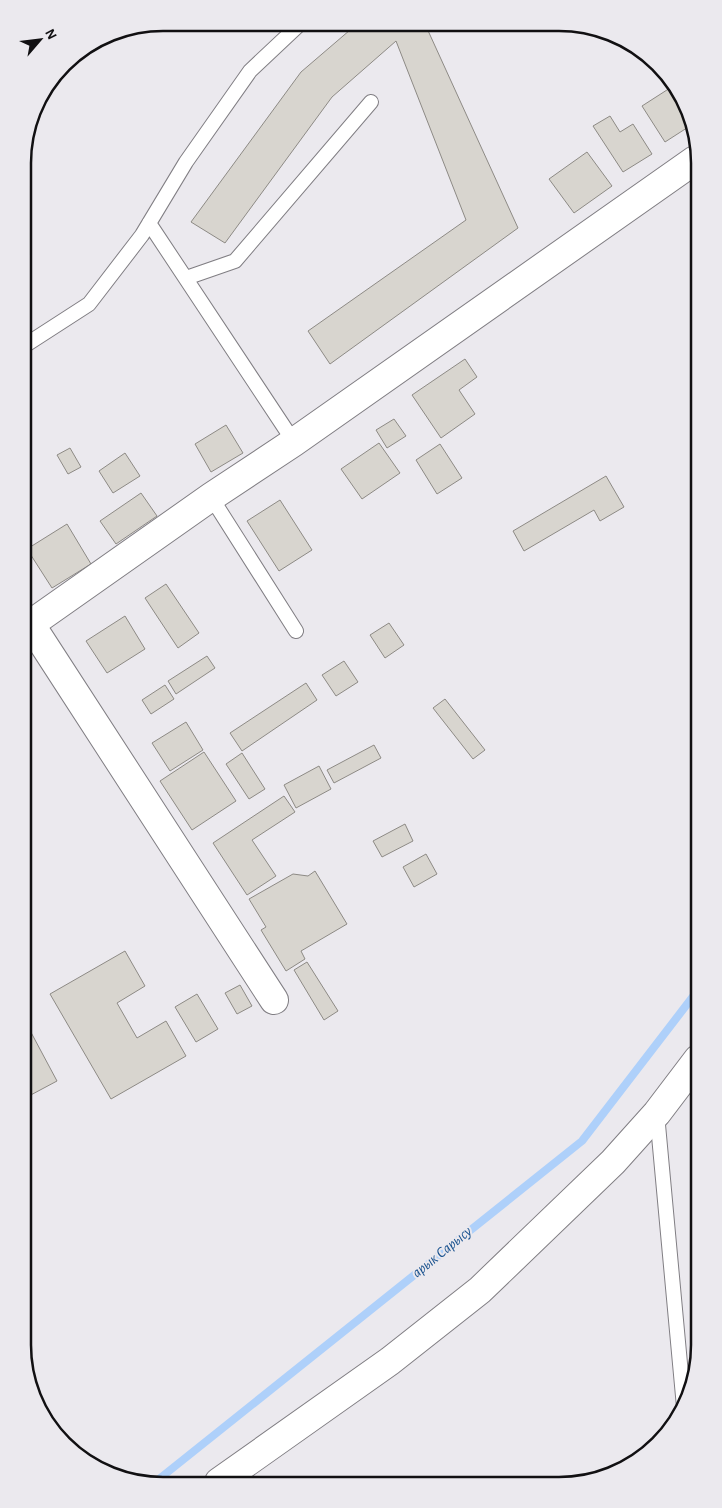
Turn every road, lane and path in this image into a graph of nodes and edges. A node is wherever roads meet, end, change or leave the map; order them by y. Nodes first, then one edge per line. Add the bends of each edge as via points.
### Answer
1 (292, 32) edge
2 (371, 102) dead end
3 (691, 163) edge
4 (149, 223) junction
5 (186, 278) junction
6 (32, 341) edge
7 (294, 442) junction
8 (211, 498) junction
9 (32, 623) edge
10 (32, 631) edge
11 (296, 631) dead end
12 (274, 1000) dead end
13 (690, 1069) edge
14 (657, 1113) junction
15 (682, 1390) edge
16 (225, 1477) edge

1 - 4 lane via 250,71 186,162
2 - 5 lane via 235,262
3 - 7 street
4 - 5 lane
4 - 6 lane via 90,304
5 - 7 lane
7 - 8 street
8 - 9 street
8 - 11 lane
10 - 12 street
13 - 14 street
14 - 15 lane
14 - 16 street via 613,1162 480,1290 390,1361

